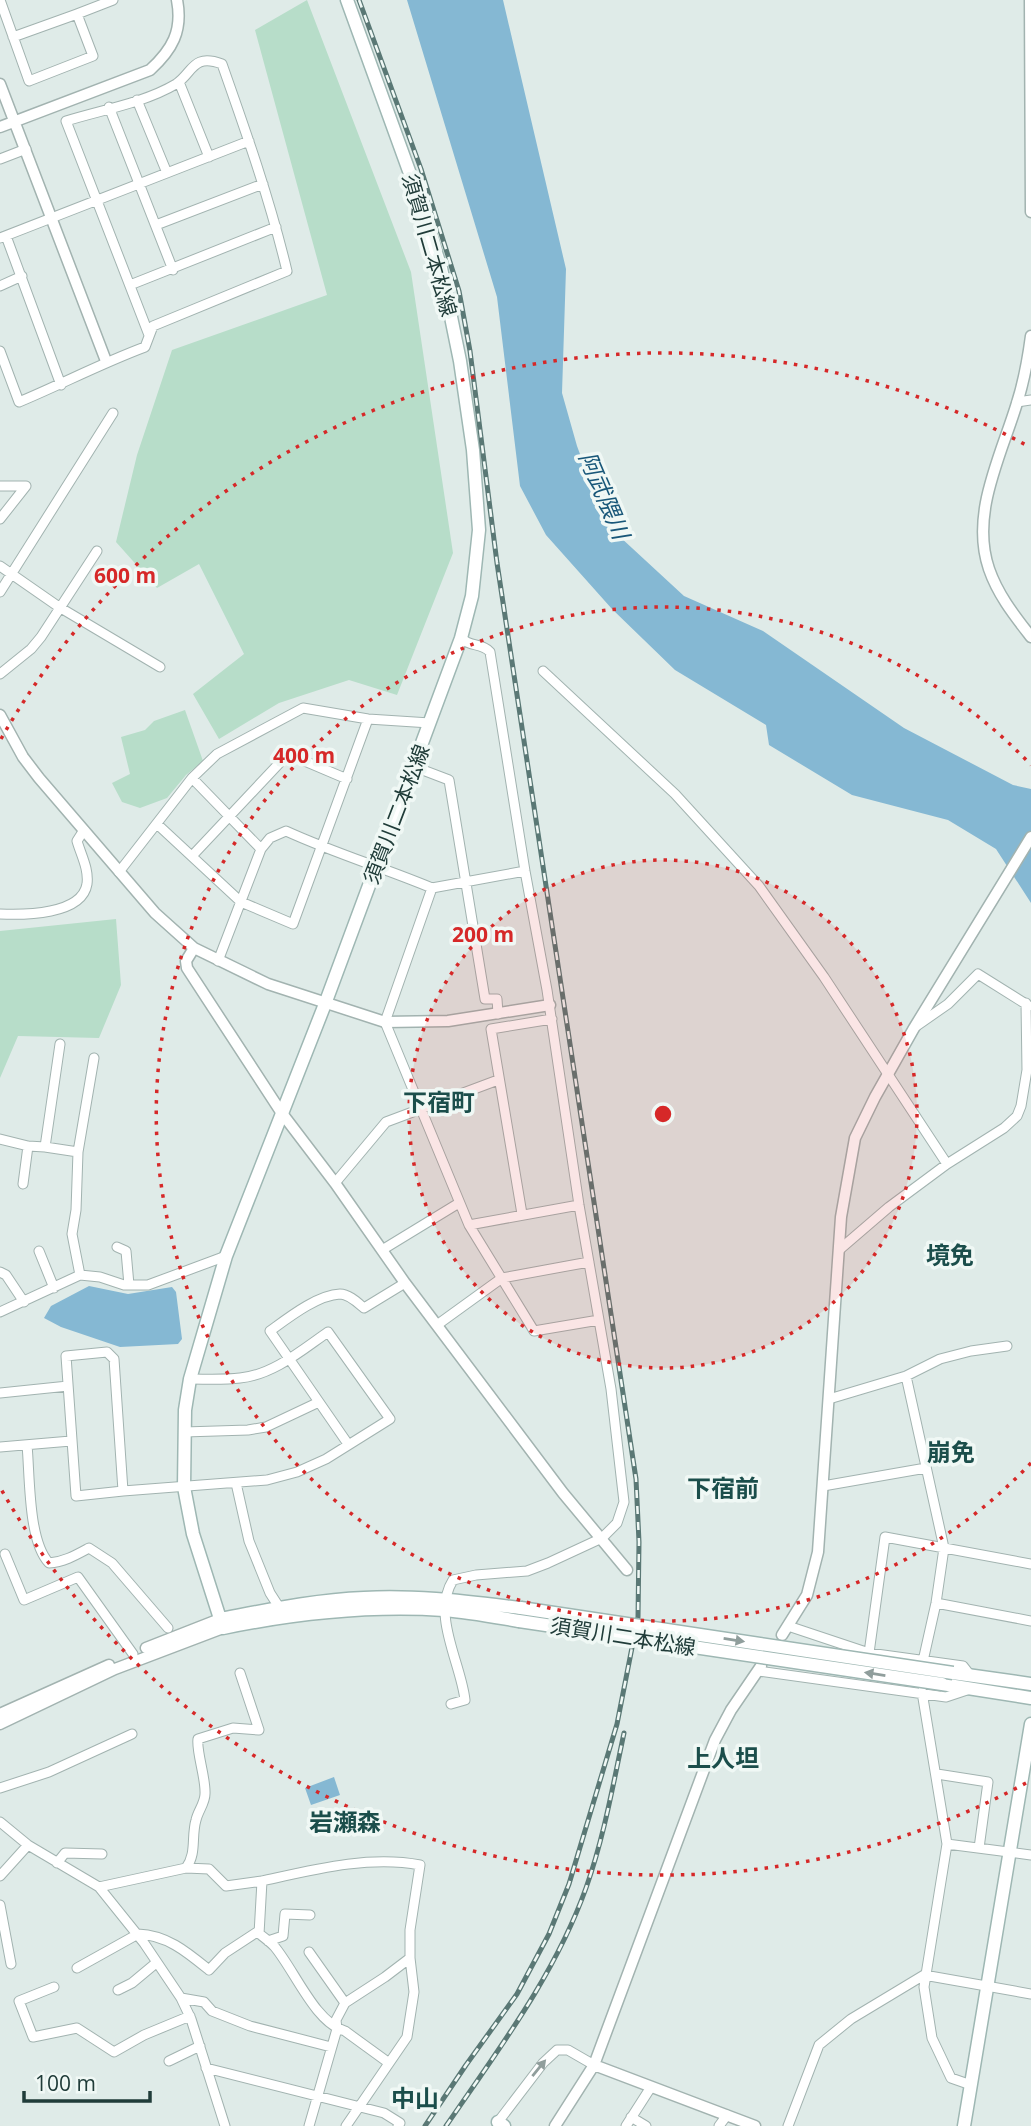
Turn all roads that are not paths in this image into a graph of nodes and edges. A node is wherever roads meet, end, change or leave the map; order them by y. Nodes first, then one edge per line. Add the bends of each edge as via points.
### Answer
1 (0, 0) edge
2 (113, 0) edge
3 (177, 0) edge
4 (346, 0) edge
5 (1030, 0) edge
6 (77, 14) junction
7 (13, 37) junction
8 (1030, 73) edge
9 (179, 82) junction
10 (0, 84) edge
11 (137, 100) junction
12 (109, 107) junction
13 (14, 121) junction
14 (0, 127) edge
15 (250, 141) junction
16 (26, 149) junction
17 (209, 157) junction
18 (0, 159) edge
19 (167, 173) junction
20 (140, 184) junction
21 (263, 184) junction
22 (96, 202) junction
23 (1031, 212) edge
24 (52, 219) junction
25 (156, 225) junction
26 (276, 227) junction
27 (3, 237) edge
28 (173, 270) junction
29 (22, 276) junction
30 (130, 285) junction
31 (0, 286) edge
32 (149, 335) junction
33 (1031, 335) edge
34 (0, 351) edge
35 (106, 361) junction
36 (61, 384) junction
37 (1031, 400) edge
38 (1017, 402) junction
39 (113, 413) dead end
40 (0, 486) edge
41 (0, 519) edge
42 (97, 551) dead end
43 (0, 566) edge
44 (12, 573) junction
45 (0, 592) edge
46 (59, 607) junction
47 (1031, 637) edge
48 (461, 638) junction
49 (160, 667) dead end
50 (543, 671) dead end
51 (0, 674) edge
52 (0, 715) edge
53 (368, 719) junction
54 (430, 723) junction
55 (415, 767) junction
56 (192, 778) junction
57 (347, 779) junction
58 (230, 816) junction
59 (157, 824) junction
60 (84, 830) junction
61 (1031, 836) edge
62 (321, 847) junction
63 (261, 849) junction
64 (192, 856) junction
65 (377, 865) junction
66 (525, 871) junction
67 (119, 872) junction
68 (467, 882) junction
69 (432, 888) junction
70 (241, 902) junction
71 (0, 914) edge
72 (194, 948) junction
73 (218, 961) junction
74 (325, 1004) junction
75 (550, 1004) junction
76 (1028, 1005) edge
77 (498, 1014) junction
78 (552, 1019) junction
79 (385, 1022) junction
80 (914, 1028) junction
81 (60, 1044) dead end
82 (94, 1058) dead end
83 (889, 1074) junction
84 (498, 1080) junction
85 (421, 1107) junction
86 (281, 1112) junction
87 (0, 1139) edge
88 (28, 1146) junction
89 (45, 1147) junction
90 (78, 1152) junction
91 (947, 1164) junction
92 (335, 1183) junction
93 (23, 1184) dead end
94 (459, 1203) junction
95 (579, 1205) junction
96 (522, 1214) junction
97 (469, 1225) junction
98 (117, 1247) dead end
99 (382, 1250) junction
100 (839, 1250) junction
101 (39, 1251) dead end
102 (226, 1256) junction
103 (589, 1262) junction
104 (0, 1272) edge
105 (80, 1275) junction
106 (502, 1278) junction
107 (405, 1283) junction
108 (129, 1285) junction
109 (54, 1288) junction
110 (24, 1302) junction
111 (0, 1312) edge
112 (599, 1320) junction
113 (437, 1325) junction
114 (1007, 1346) dead end
115 (288, 1360) junction
116 (906, 1376) junction
117 (190, 1379) junction
118 (68, 1386) junction
119 (0, 1393) edge
120 (829, 1399) junction
121 (319, 1402) junction
122 (184, 1432) junction
123 (71, 1441) junction
124 (348, 1444) junction
125 (27, 1445) junction
126 (0, 1447) edge
127 (926, 1468) junction
128 (236, 1483) junction
129 (823, 1486) junction
130 (184, 1487) junction
131 (123, 1491) junction
132 (602, 1538) junction
133 (944, 1548) junction
134 (5, 1554) dead end
135 (1031, 1564) edge
136 (627, 1570) dead end
137 (936, 1603) junction
138 (446, 1605) junction
139 (279, 1607) junction
140 (520, 1615) junction
141 (1031, 1621) edge
142 (221, 1624) junction
143 (168, 1628) dead end
144 (785, 1630) joint
145 (869, 1653) junction
146 (133, 1654) junction
147 (923, 1661) junction
148 (760, 1668) joint
149 (240, 1673) dead end
150 (970, 1675) junction
151 (991, 1679) junction
152 (1031, 1684) edge
153 (973, 1689) junction
154 (922, 1692) junction
155 (1031, 1695) edge
156 (452, 1704) dead end
157 (0, 1714) edge
158 (0, 1724) edge
159 (1031, 1724) edge
160 (132, 1734) dead end
161 (937, 1774) junction
162 (0, 1788) edge
163 (0, 1822) edge
164 (947, 1844) junction
165 (28, 1845) junction
166 (979, 1848) junction
167 (1011, 1852) junction
168 (102, 1854) dead end
169 (1031, 1855) edge
170 (57, 1863) junction
171 (186, 1868) junction
172 (0, 1876) edge
173 (262, 1881) junction
174 (99, 1887) junction
175 (0, 1905) edge
176 (310, 1915) dead end
177 (138, 1934) junction
178 (259, 1934) junction
179 (268, 1941) junction
180 (309, 1952) dead end
181 (410, 1958) junction
182 (156, 1963) junction
183 (11, 1964) dead end
184 (77, 1968) dead end
185 (924, 1975) junction
186 (54, 1987) dead end
187 (988, 1987) junction
188 (118, 1990) dead end
189 (1031, 1993) edge
190 (181, 1998) junction
191 (345, 2003) junction
192 (190, 2016) junction
193 (337, 2029) junction
194 (200, 2046) junction
195 (331, 2047) junction
196 (169, 2061) dead end
197 (389, 2063) junction
198 (594, 2064) junction
199 (206, 2068) junction
200 (971, 2085) junction
201 (651, 2087) junction
202 (317, 2096) junction
203 (359, 2107) junction
204 (727, 2115) junction
205 (631, 2117) junction
206 (501, 2124) edge
207 (225, 2126) edge
208 (309, 2126) edge
209 (346, 2126) edge
210 (398, 2126) edge
211 (555, 2126) edge
212 (626, 2126) edge
213 (646, 2126) edge
214 (719, 2126) edge
215 (755, 2126) edge
216 (788, 2126) edge
217 (964, 2126) edge

1 - 7 street
2 - 6 street
3 - 13 street via 177,32 168,53 150,70
4 - 48 main road, 須賀川二本松線 via 441,268 460,361 479,530
5 - 8 street
6 - 7 street
6 - 7 street via 93,56 29,81
8 - 23 street
9 - 11 street
9 - 15 street via 192,66 211,60 222,64
9 - 17 street
10 - 13 street
11 - 12 street
11 - 19 street
12 - 20 street
12 - 22 street via 66,121
13 - 14 street
13 - 16 street
15 - 17 street
15 - 21 street
16 - 18 street
16 - 24 street
17 - 19 street
19 - 20 street
20 - 22 street
20 - 25 street
21 - 25 street
21 - 26 street
22 - 24 street
22 - 30 street
24 - 27 street
24 - 35 street
25 - 28 street
26 - 28 street
26 - 32 street via 287,271 153,326
27 - 29 street
28 - 30 street
29 - 31 street
29 - 36 street
30 - 32 street
32 - 35 street via 145,347
33 - 38 street
34 - 36 street via 19,402
35 - 36 street
37 - 38 street
38 - 47 street via 989,488 984,551 995,586
39 - 44 street
40 - 41 street via 26,486
42 - 46 street
43 - 44 street
44 - 45 street
44 - 46 street
46 - 49 street
46 - 51 street via 31,649
48 - 54 main road, 須賀川二本松線
48 - 66 street via 490,652
50 - 83 street via 675,794 759,886
52 - 60 street via 23,757
53 - 54 street
53 - 56 street via 303,708 217,754
53 - 57 street
54 - 55 main road, 須賀川二本松線
55 - 65 main road, 須賀川二本松線
55 - 68 street via 449,780
56 - 58 street
56 - 59 street
57 - 58 street via 288,754
57 - 62 street
58 - 63 street
58 - 64 street
59 - 64 street
59 - 67 street
60 - 67 street
60 - 71 street via 77,841 87,870 82,896 64,908
61 - 80 street
62 - 63 street via 286,831 270,838
62 - 65 street
62 - 70 street via 293,924
63 - 70 street
64 - 70 street
65 - 69 street
65 - 74 main road, 須賀川二本松線
66 - 68 street
66 - 75 street
67 - 72 street
68 - 69 street
68 - 77 street via 485,999 497,999
69 - 79 street
70 - 73 street
72 - 73 street
72 - 86 street via 187,968
73 - 74 street
74 - 79 street
74 - 86 main road, 須賀川二本松線
75 - 77 street
75 - 78 street
76 - 80 street via 978,974 948,1004
76 - 91 street via 1027,1070 1017,1116
77 - 79 street
78 - 84 street via 491,1029
78 - 95 street
79 - 85 street
80 - 83 street
81 - 89 street
82 - 90 street
83 - 91 street
83 - 100 street via 855,1138
84 - 85 street
84 - 96 street
85 - 92 street via 386,1122
85 - 94 street
86 - 92 street
86 - 102 main road, 須賀川二本松線
87 - 88 street
88 - 89 street
88 - 93 street
89 - 90 street
90 - 105 street via 72,1234
91 - 100 street
92 - 99 street
94 - 97 street
94 - 99 street
95 - 96 street
95 - 103 street
96 - 97 street
97 - 106 street
98 - 108 street via 126,1251
99 - 107 street
100 - 120 street
101 - 109 street
102 - 108 street via 148,1285
102 - 117 main road, 須賀川二本松線
103 - 106 street
103 - 112 street
104 - 110 street
105 - 108 street
105 - 109 street
106 - 112 street via 534,1331
106 - 113 street
107 - 113 street
107 - 115 street via 364,1308 340,1294 307,1304 270,1331
109 - 110 street
110 - 111 street
112 - 132 street via 624,1502 617,1523
113 - 132 street
114 - 116 street via 940,1359
115 - 117 street via 259,1375
115 - 121 street
115 - 124 street via 328,1332 390,1419
116 - 120 street
116 - 127 street
117 - 122 main road, 須賀川二本松線
118 - 119 street
118 - 123 street
118 - 131 street via 66,1356 107,1352 114,1359
120 - 129 street
121 - 122 street via 266,1427
121 - 124 street
122 - 130 main road, 須賀川二本松線
123 - 125 street
123 - 131 street via 76,1496
124 - 128 street via 297,1472
125 - 126 street
125 - 143 street via 35,1535 44,1558 56,1562 89,1548 112,1563
127 - 129 street
127 - 133 street
128 - 130 street
128 - 139 street via 249,1541
129 - 144 street via 815,1570 807,1595
130 - 131 street
130 - 142 main road, 須賀川二本松線 via 193,1534
132 - 136 street
132 - 138 street via 527,1571 453,1580
133 - 135 street
133 - 137 street
133 - 145 street via 885,1537
134 - 146 street via 24,1600 78,1577
137 - 141 street
137 - 147 street
138 - 139 main road, 須賀川二本松線 via 365,1598
138 - 140 main road, 須賀川二本松線
138 - 142 main road, 須賀川二本松線 via 302,1613
138 - 156 street via 447,1631 465,1700
139 - 142 main road, 須賀川二本松線
140 -> 150 main road, 須賀川二本松線, bridge
153 -> 140 main road, 須賀川二本松線, bridge
142 - 146 street
142 - 158 street
144 - 145 street
145 - 147 street
146 - 157 street
147 - 150 street via 963,1667
148 - 154 street
148 - 198 street via 715,1740
149 - 171 street via 259,1730 233,1728 198,1739 205,1795
150 - 151 main road, 須賀川二本松線
151 - 152 main road, 須賀川二本松線
151 - 155 main road via 1000,1688
153 - 154 street via 946,1696
153 - 155 main road, 須賀川二本松線
154 - 161 street
159 - 167 main road
160 - 162 street via 49,1772
161 - 164 street
161 - 166 street via 988,1783
163 - 165 street
164 - 166 street
164 - 185 street
165 - 170 street
165 - 172 street
166 - 167 street
167 - 169 street
167 - 187 main road
168 - 170 street via 65,1853
170 - 174 street
171 - 173 street via 209,1869 226,1886
171 - 174 street
173 - 178 street
173 - 181 street via 321,1868 400,1861 420,1865
174 - 177 street
175 - 183 street
176 - 179 street via 285,1914 284,1936
177 - 178 street via 176,1944 209,1970 225,1953
177 - 182 street
177 - 184 street
178 - 179 street
179 - 193 street
180 - 191 street
181 - 191 street
181 - 197 street via 412,2014 407,2037
182 - 188 street
182 - 190 street
185 - 187 street
185 - 200 street via 932,2038 951,2078
185 - 216 street via 851,2019 819,2045
186 - 192 street via 19,2001 33,2037 77,2028 114,2052
187 - 189 street
187 - 200 main road
190 - 192 street
190 - 195 street via 204,2002 212,2011 250,2026
191 - 193 street via 336,2020
192 - 194 street
193 - 195 street
193 - 197 street
194 - 196 street
194 - 199 street
195 - 202 street
197 - 203 street
198 - 201 street
206 -> 198 street via 557,2050 568,2050
198 - 211 street
199 - 202 street
199 - 207 street
200 - 217 main road
201 - 204 street
201 - 205 street
202 - 203 street
202 - 208 street
203 - 209 street
203 - 210 street via 384,2113 400,2123
204 - 214 street
204 - 215 street
205 - 212 street
205 - 213 street

